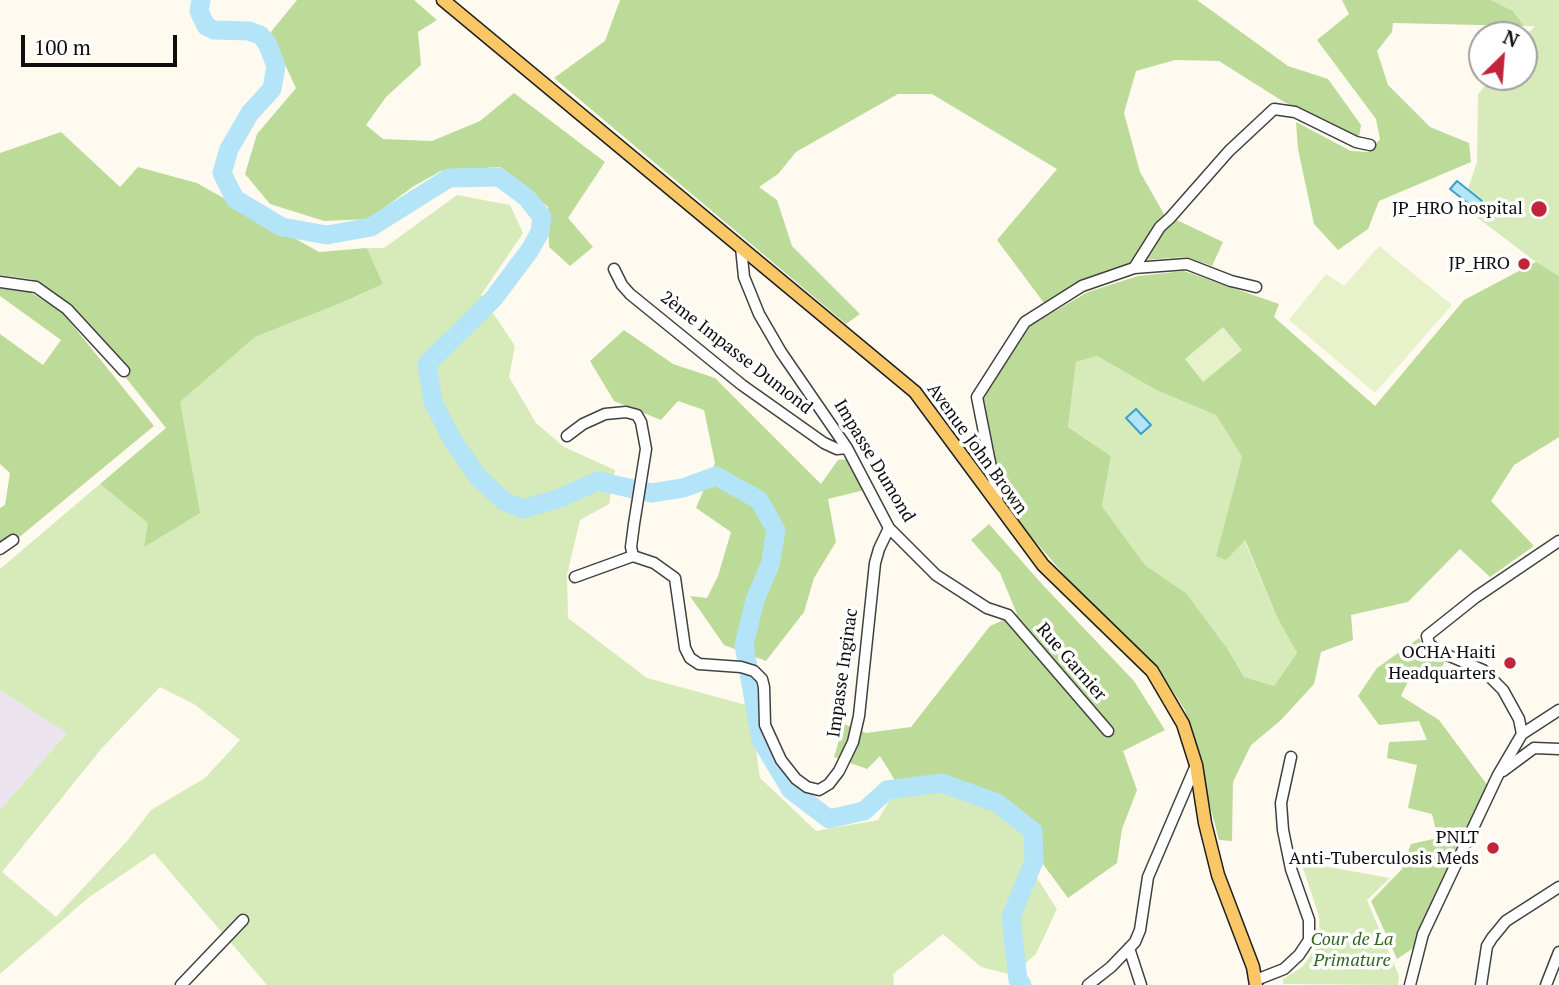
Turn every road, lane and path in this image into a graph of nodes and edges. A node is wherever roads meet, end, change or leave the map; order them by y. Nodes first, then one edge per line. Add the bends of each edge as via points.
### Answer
1 (443, 0) edge
2 (1370, 145) dead end
3 (741, 247) junction
4 (1134, 268) junction
5 (614, 269) dead end
6 (0, 282) edge
7 (1256, 287) dead end
8 (1035, 303) dead end
9 (1043, 312) junction
10 (124, 371) dead end
11 (567, 436) dead end
12 (848, 448) junction
13 (1000, 509) junction
14 (889, 527) junction
15 (13, 540) dead end
16 (1559, 541) edge
17 (0, 549) edge
18 (633, 556) junction
19 (575, 577) dead end
20 (1008, 615) joint
21 (1559, 710) edge
22 (1108, 731) dead end
23 (1522, 734) junction
24 (1559, 749) edge
25 (1290, 757) dead end
26 (1196, 765) junction
27 (1498, 775) junction
28 (1559, 887) edge
29 (243, 920) dead end
30 (1129, 948) junction
31 (1559, 952) edge
32 (1257, 983) edge
33 (181, 985) edge
34 (1088, 985) edge
35 (1141, 985) edge
36 (1410, 985) edge
37 (1481, 985) edge
38 (1546, 985) edge

1 - 3 main road, Avenue John Brown
2 - 4 street via 1295,112 1274,109 1160,227
3 - 12 street, Impasse Dumond via 744,277 759,314 780,352
3 - 13 main road, Avenue John Brown via 915,392
4 - 7 street via 1187,264
4 - 9 street via 1082,286
5 - 12 street, 2ème Impasse Dumond via 631,294 742,385 824,443
6 - 10 street via 36,287 67,309
8 - 9 street
9 - 13 street via 1025,322 977,397
11 - 18 street via 605,414 626,412 637,415 641,422 646,449
12 - 14 street, Impasse Dumond
13 - 26 main road, Avenue John Brown via 1043,565 1152,671 1183,724
14 - 18 street, Impasse Inginac via 875,563 853,742 830,783 819,790 796,779 781,760 765,725 762,679 741,667 699,664 690,658 675,578 654,562
14 - 20 street, Impasse Dumond via 936,576
15 - 17 street
16 - 23 street via 1427,636 1440,652 1483,670 1503,690
18 - 19 street
20 - 22 street, Rue Garnier
21 - 23 street
23 - 27 street
24 - 27 street via 1534,748
25 - 32 street via 1281,803 1283,830 1309,920 1309,940 1283,969
26 - 30 street via 1148,877 1140,930
26 - 32 main road, Avenue John Brown via 1218,875
27 - 36 street via 1423,934
28 - 37 street via 1506,921 1492,938
29 - 33 street
30 - 34 street
30 - 35 street
31 - 38 street

